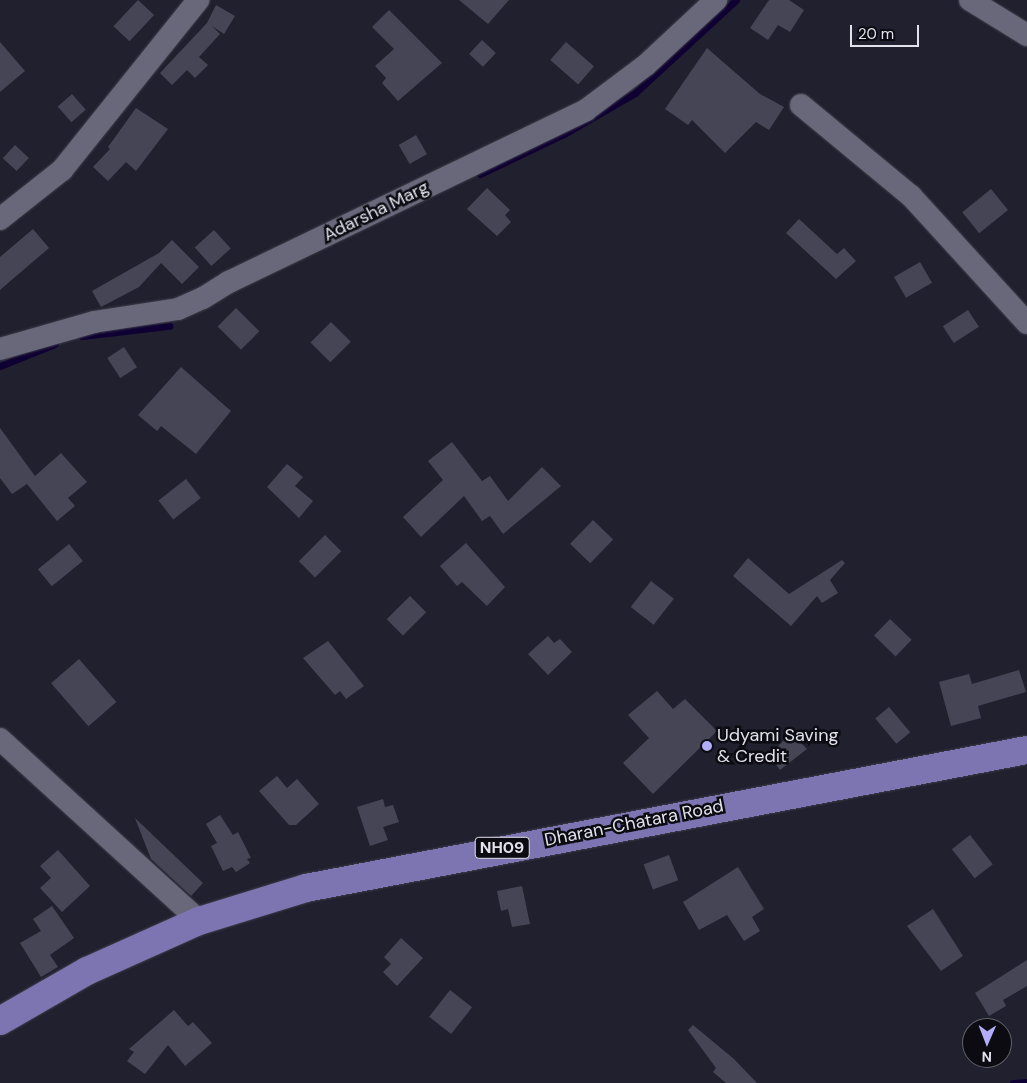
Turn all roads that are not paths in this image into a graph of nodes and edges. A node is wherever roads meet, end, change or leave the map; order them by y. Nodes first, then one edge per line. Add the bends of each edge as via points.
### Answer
1 (198, 0) edge
2 (716, 0) edge
3 (970, 0) edge
4 (1027, 35) edge
5 (801, 106) dead end
6 (0, 219) edge
7 (1027, 323) edge
8 (0, 349) edge
9 (0, 739) edge
10 (1027, 750) edge
11 (199, 921) junction
12 (0, 1021) edge

1 - 6 street via 62,170
2 - 8 street, Adarsha Marg via 646,65 586,110 202,298 178,309 94,322
3 - 4 street
5 - 7 street via 911,196
9 - 11 street
10 - 11 main road, Dharan-Chatara Road / NH09 via 442,859 306,888
11 - 12 main road, Dharan-Chatara Road / NH09 via 87,971

